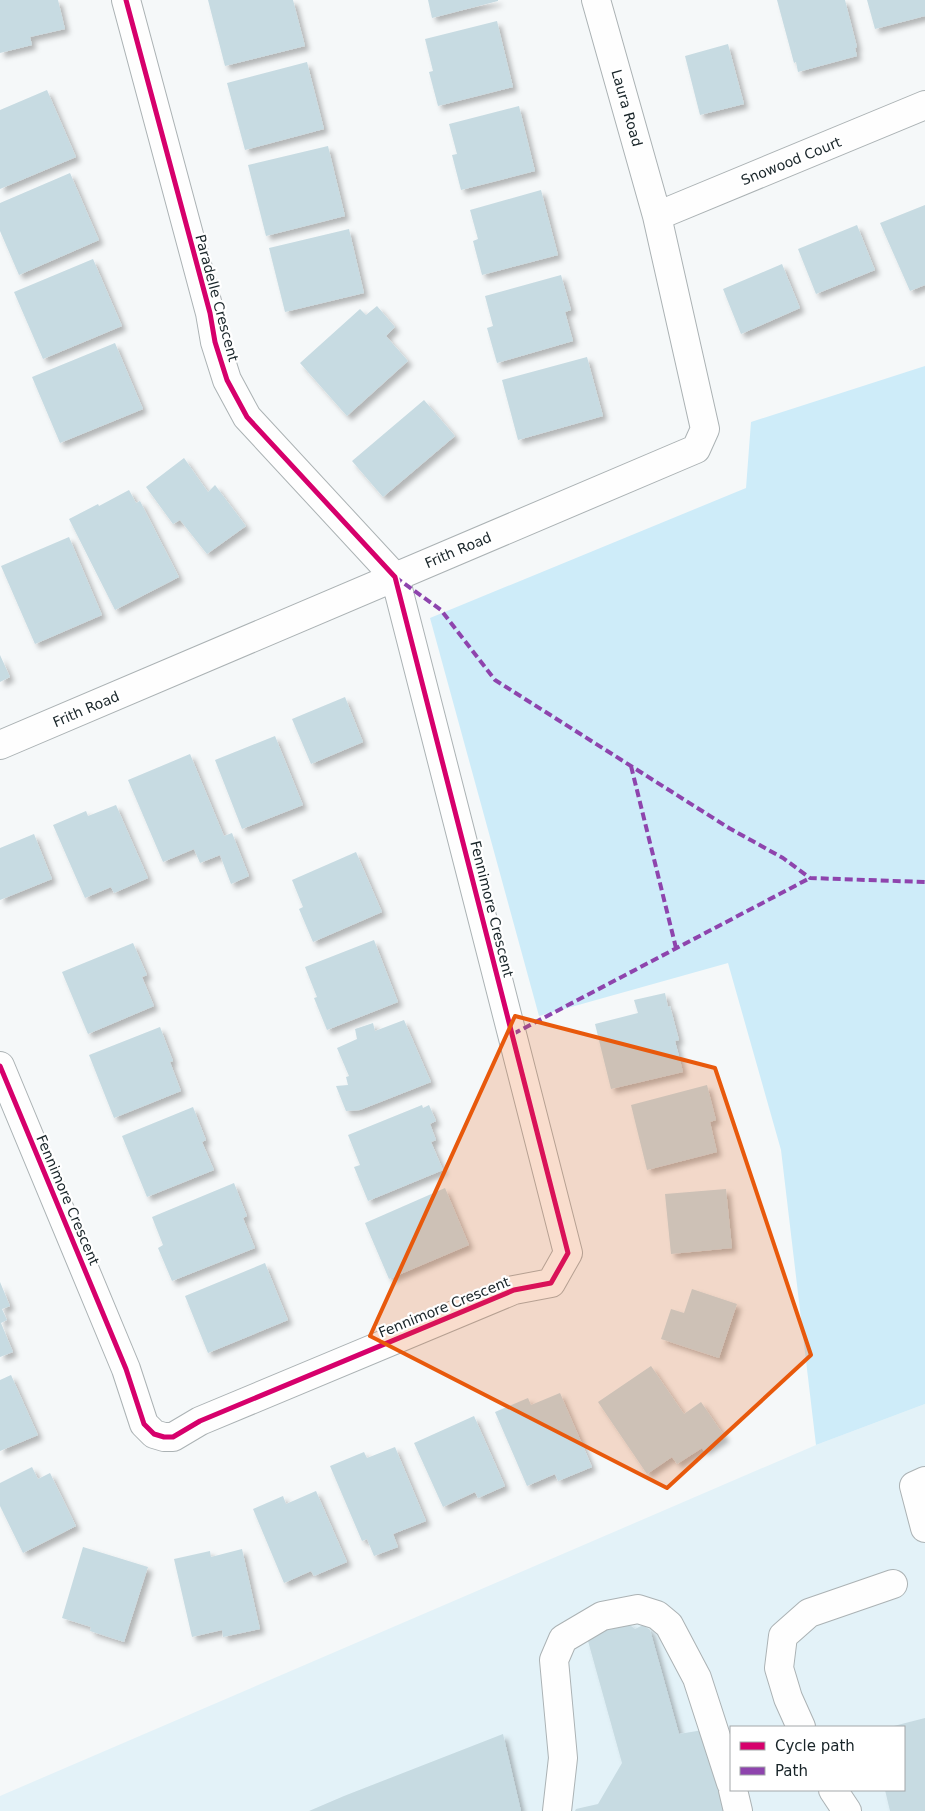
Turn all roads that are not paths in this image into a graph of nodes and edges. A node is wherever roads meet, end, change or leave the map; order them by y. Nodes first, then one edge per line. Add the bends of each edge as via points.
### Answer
1 (126, 0) edge
2 (596, 0) edge
3 (925, 106) edge
4 (657, 216) junction
5 (395, 577) junction
6 (0, 745) edge
7 (0, 1066) edge
8 (925, 1482) edge
9 (925, 1528) edge
10 (893, 1584) dead end
11 (801, 1726) edge
12 (730, 1780) edge
13 (733, 1791) edge
14 (834, 1791) edge
15 (557, 1811) edge
16 (738, 1811) edge
17 (847, 1811) edge

1 - 5 street, Paradelle Crescent via 215,342 228,380 247,417
2 - 4 street, Laura Road
3 - 4 street, Snowood Court
4 - 5 street, Frith Road via 705,430 696,449
5 - 6 street, Frith Road
5 - 7 street, Fennimore Crescent via 568,1253 551,1283 514,1290 200,1420 173,1437 164,1438 144,1424 126,1369
8 - 9 street via 914,1486
10 - 11 street via 809,1613 783,1636 780,1668
12 - 15 street via 697,1678 669,1625 657,1615 638,1609 602,1616 563,1639 554,1660 564,1758
13 - 16 street
14 - 17 street

